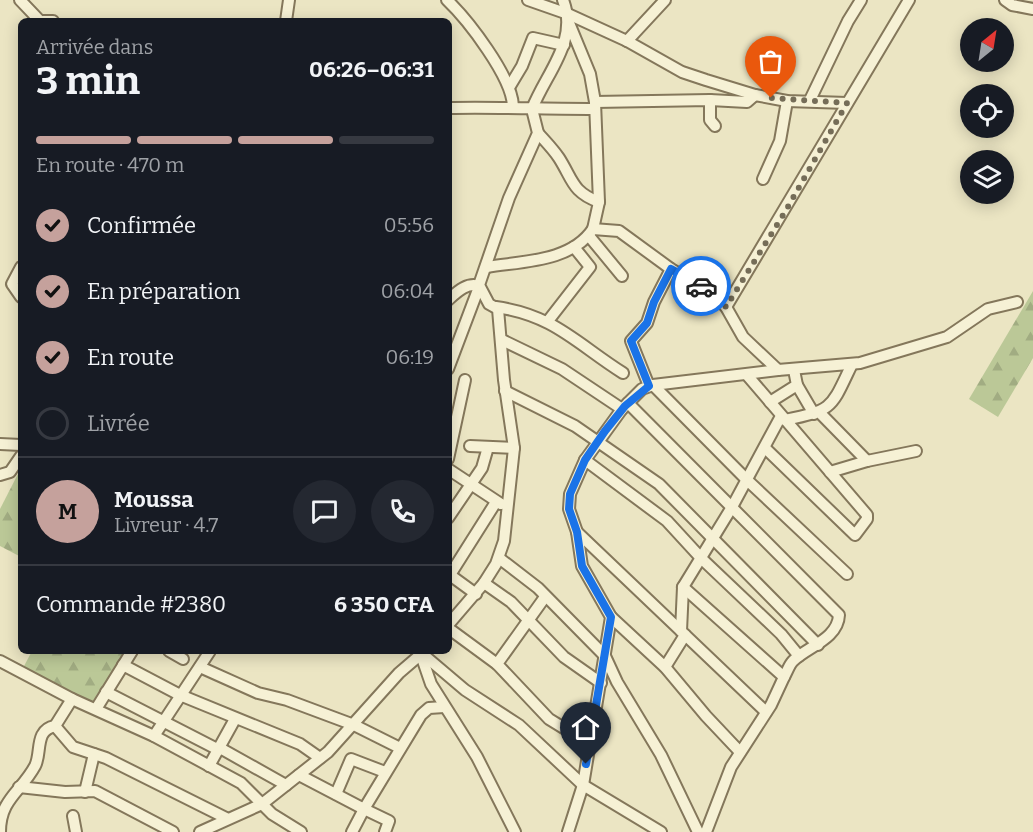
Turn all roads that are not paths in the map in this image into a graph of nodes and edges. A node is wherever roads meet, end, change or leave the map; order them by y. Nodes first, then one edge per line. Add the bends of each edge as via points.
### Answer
1 (20, 0) edge
2 (289, 0) edge
3 (447, 0) edge
4 (528, 0) edge
5 (563, 0) edge
6 (665, 0) edge
7 (861, 0) edge
8 (909, 0) edge
9 (1005, 0) edge
10 (1033, 9) edge
11 (568, 17) junction
12 (38, 18) edge
13 (286, 18) edge
14 (627, 41) junction
15 (564, 45) junction
16 (510, 86) junction
17 (755, 95) junction
18 (710, 100) junction
19 (810, 100) junction
20 (787, 101) junction
21 (847, 103) junction
22 (594, 105) junction
23 (513, 106) junction
24 (452, 108) edge
25 (532, 109) junction
26 (715, 126) dead end
27 (538, 133) junction
28 (763, 179) dead end
29 (599, 202) junction
30 (591, 233) junction
31 (574, 247) junction
32 (488, 267) junction
33 (671, 269) junction
34 (18, 273) edge
35 (622, 276) dead end
36 (479, 286) junction
37 (18, 293) edge
38 (452, 297) edge
39 (1017, 302) dead end
40 (496, 307) junction
41 (726, 307) junction
42 (548, 321) junction
43 (502, 340) junction
44 (452, 358) edge
45 (852, 364) junction
46 (778, 370) junction
47 (794, 370) junction
48 (623, 374) dead end
49 (747, 375) junction
50 (465, 380) dead end
51 (797, 385) junction
52 (651, 386) junction
53 (505, 391) junction
54 (770, 402) junction
55 (625, 406) junction
56 (817, 414) junction
57 (783, 418) junction
58 (452, 438) edge
59 (599, 441) junction
60 (0, 444) edge
61 (18, 445) edge
62 (470, 446) dead end
63 (488, 447) junction
64 (514, 448) junction
65 (765, 448) junction
66 (916, 451) dead end
67 (18, 460) edge
68 (585, 460) junction
69 (867, 461) junction
70 (452, 472) edge
71 (830, 472) junction
72 (0, 475) edge
73 (747, 480) junction
74 (471, 485) junction
75 (495, 502) junction
76 (509, 507) junction
77 (732, 507) junction
78 (452, 512) edge
79 (577, 532) junction
80 (715, 538) junction
81 (499, 558) junction
82 (701, 558) junction
83 (452, 572) edge
84 (847, 574) dead end
85 (452, 579) edge
86 (484, 583) junction
87 (683, 587) junction
88 (476, 594) junction
89 (544, 597) junction
90 (611, 617) junction
91 (528, 620) junction
92 (452, 621) edge
93 (452, 629) edge
94 (683, 633) junction
95 (818, 645) junction
96 (130, 654) edge
97 (174, 654) edge
98 (208, 654) edge
99 (418, 654) edge
100 (421, 654) edge
101 (422, 654) edge
102 (605, 656) junction
103 (799, 656) junction
104 (183, 659) dead end
105 (0, 661) edge
106 (497, 664) junction
107 (123, 665) junction
108 (200, 667) junction
109 (665, 667) junction
110 (784, 678) junction
111 (601, 683) junction
112 (106, 692) junction
113 (180, 695) junction
114 (72, 699) junction
115 (444, 707) junction
116 (96, 709) junction
117 (766, 712) junction
118 (235, 719) junction
119 (163, 722) junction
120 (354, 725) junction
121 (55, 726) junction
122 (154, 736) junction
123 (588, 743) junction
124 (400, 748) junction
125 (220, 749) junction
126 (740, 752) junction
127 (94, 754) junction
128 (320, 758) junction
129 (208, 766) junction
130 (385, 772) junction
131 (299, 775) junction
132 (286, 785) junction
133 (583, 785) junction
134 (19, 787) junction
135 (85, 792) junction
136 (336, 794) junction
137 (261, 804) junction
138 (364, 809) junction
139 (73, 816) dead end
140 (226, 818) junction
141 (0, 832) edge
142 (76, 832) edge
143 (173, 832) edge
144 (200, 832) edge
145 (302, 832) edge
146 (352, 832) edge
147 (384, 832) edge
148 (515, 832) edge
149 (568, 832) edge
150 (661, 832) edge
151 (698, 832) edge
152 (706, 832) edge

1 - 12 street
2 - 13 street
3 - 16 street via 468,22
4 - 11 street
5 - 11 street
6 - 14 street
7 - 19 street
8 - 21 street
9 - 10 street
11 - 14 street
11 - 15 street
11 - 22 street via 590,74
14 - 17 street via 682,72
15 - 16 street via 533,38
15 - 25 street
16 - 23 street
17 - 18 street via 747,102
17 - 20 street
18 - 22 street
18 - 26 street via 710,120
19 - 20 street
19 - 21 street
20 - 28 street via 780,141
21 - 41 street
22 - 25 street
22 - 29 street
23 - 24 street
23 - 25 street
25 - 27 street
27 - 29 street via 559,158 575,188
27 - 32 street via 509,198
29 - 30 street
30 - 31 street
30 - 33 street via 620,231
30 - 35 street
31 - 32 street via 549,258
31 - 42 street via 590,267
32 - 36 street
33 - 41 street via 711,291
33 - 52 street via 647,323 631,341
34 - 37 street via 12,284
36 - 38 street via 473,284
36 - 40 street via 489,304
36 - 44 street
39 - 45 street via 988,309 947,337 888,357
40 - 42 street via 521,310
40 - 43 street
41 - 46 street via 743,337
42 - 48 street
43 - 53 street
43 - 55 street
45 - 47 street
45 - 56 street via 837,395
46 - 47 street
46 - 49 street
47 - 51 street
49 - 52 street
49 - 54 street
50 - 58 street
51 - 54 street
51 - 56 street
52 - 55 street
52 - 73 street
53 - 59 street
53 - 64 street
54 - 57 street
55 - 59 street
55 - 77 street
56 - 57 street
56 - 69 street
57 - 65 street
57 - 71 street
59 - 68 street
59 - 80 street via 659,483
60 - 61 street
62 - 63 street
63 - 64 street
63 - 74 street via 486,461
64 - 76 street
65 - 71 street via 855,535 867,517
65 - 73 street
66 - 69 street
67 - 72 street via 10,472
68 - 79 street via 570,494 569,509
68 - 82 street via 667,521
69 - 71 street
70 - 74 street
73 - 77 street
73 - 84 street
74 - 75 street
74 - 78 street
75 - 76 street
75 - 83 street
76 - 81 street
77 - 80 street
77 - 95 street via 839,615
79 - 90 street via 582,566
79 - 94 street
80 - 82 street
80 - 95 street
81 - 86 street
81 - 89 street
82 - 87 street
82 - 103 street via 748,600
85 - 88 street
86 - 88 street
86 - 91 street
87 - 94 street
87 - 110 street
88 - 92 street
89 - 91 street
89 - 102 street
90 - 102 street
90 - 109 street
91 - 106 street
91 - 111 street via 564,657
93 - 106 street
94 - 109 street
94 - 117 street
95 - 103 street
96 - 107 street
97 - 104 street
98 - 108 street
99 - 120 street
100 - 115 street
101 - 133 street via 465,690 519,725
102 - 111 street
102 - 151 street via 661,755
103 - 110 street
105 - 114 street
106 - 123 street via 549,719
107 - 112 street
107 - 113 street
108 - 113 street
108 - 120 street via 258,693
109 - 126 street
110 - 117 street
111 - 123 street
112 - 116 street
112 - 119 street
113 - 118 street
113 - 119 street
114 - 116 street
114 - 121 street
115 - 124 street via 424,711
115 - 148 street via 477,757
116 - 122 street
117 - 126 street
118 - 125 street
118 - 128 street via 300,744
119 - 122 street
119 - 125 street
120 - 124 street
120 - 128 street
121 - 127 street via 66,743
121 - 134 street via 46,730 37,746 35,765
122 - 129 street
123 - 133 street
124 - 130 street
125 - 129 street
125 - 132 street
126 - 152 street
127 - 135 street
127 - 140 street
128 - 131 street
129 - 137 street via 241,783
130 - 136 street via 351,759
130 - 138 street
131 - 132 street
131 - 136 street
132 - 137 street
133 - 149 street
133 - 150 street
134 - 135 street
134 - 141 street via 0,815
135 - 143 street via 101,793
136 - 138 street
137 - 140 street
137 - 145 street
138 - 146 street
138 - 147 street via 389,821
139 - 142 street
140 - 144 street

